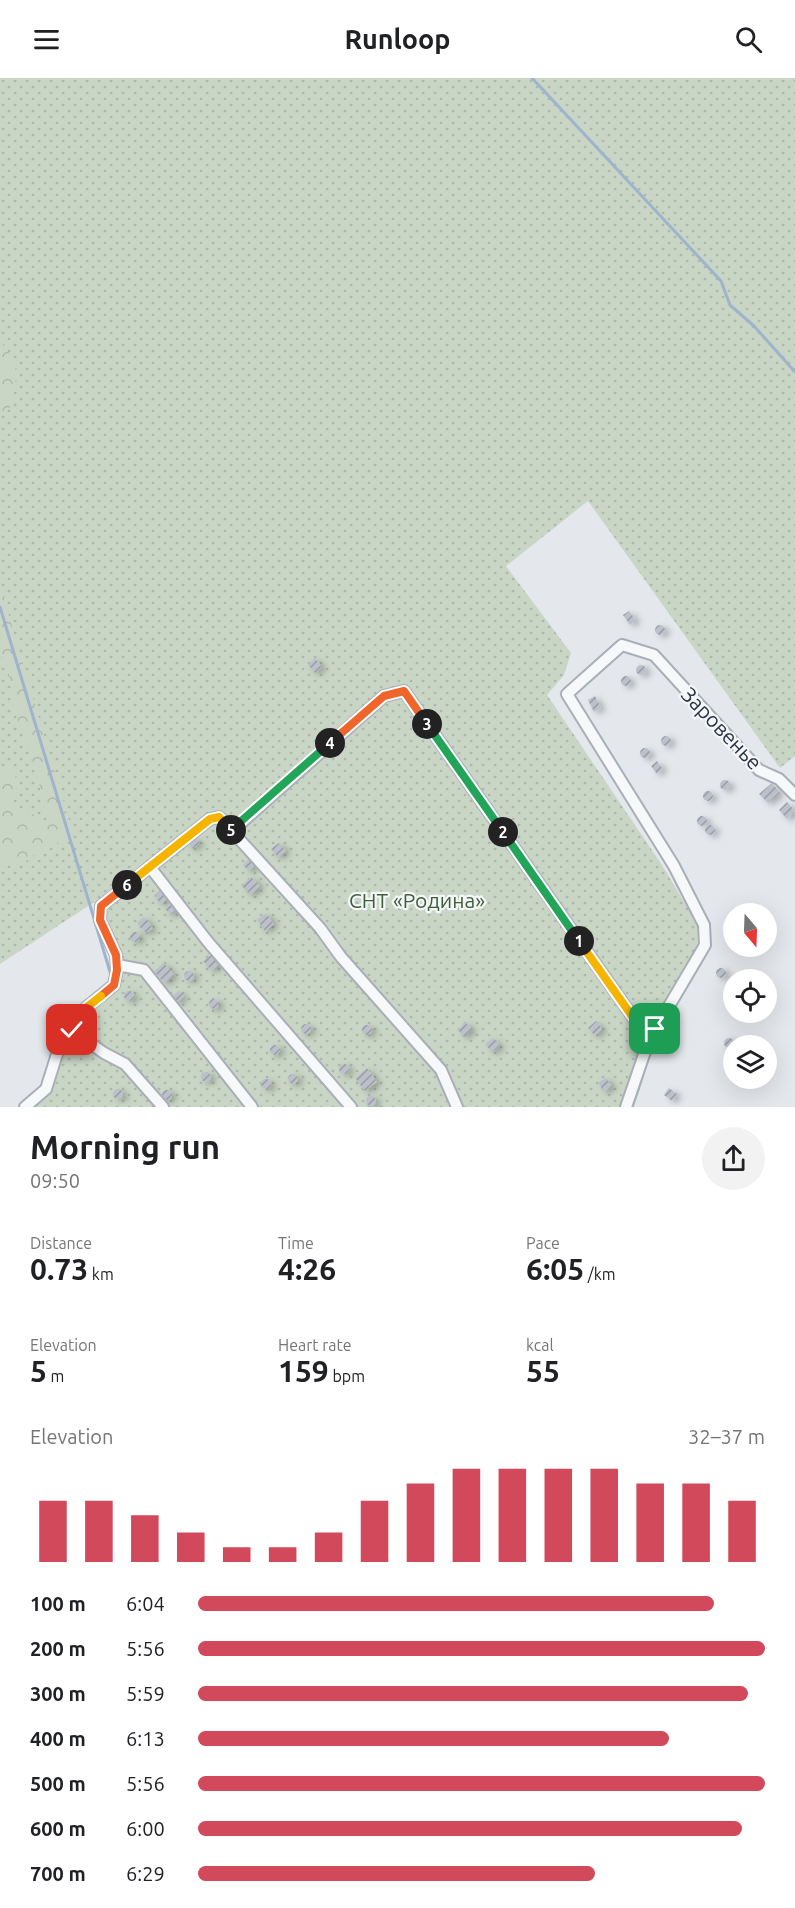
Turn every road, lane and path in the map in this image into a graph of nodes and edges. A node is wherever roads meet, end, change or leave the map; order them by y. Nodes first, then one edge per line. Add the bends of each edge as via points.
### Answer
1 (795, 795) edge
2 (232, 831) junction
3 (150, 867) junction
4 (117, 965) junction
5 (72, 1030) junction
6 (649, 1040) junction
7 (455, 1106) edge
8 (25, 1107) edge
9 (163, 1107) edge
10 (252, 1107) edge
11 (351, 1107) edge
12 (626, 1107) edge

1 - 6 street, Заровенье via 779,778 759,770 654,655 622,645 567,694 675,866 704,925 705,945
2 - 3 street via 219,817 210,819
2 - 6 street via 384,696 404,691
2 - 7 street via 441,1070
3 - 4 street via 101,906 100,920
3 - 11 street via 208,942
4 - 5 street via 114,985 82,1011
4 - 10 street via 144,970
5 - 8 street via 58,1051 46,1089
5 - 9 street via 125,1064
6 - 12 street

